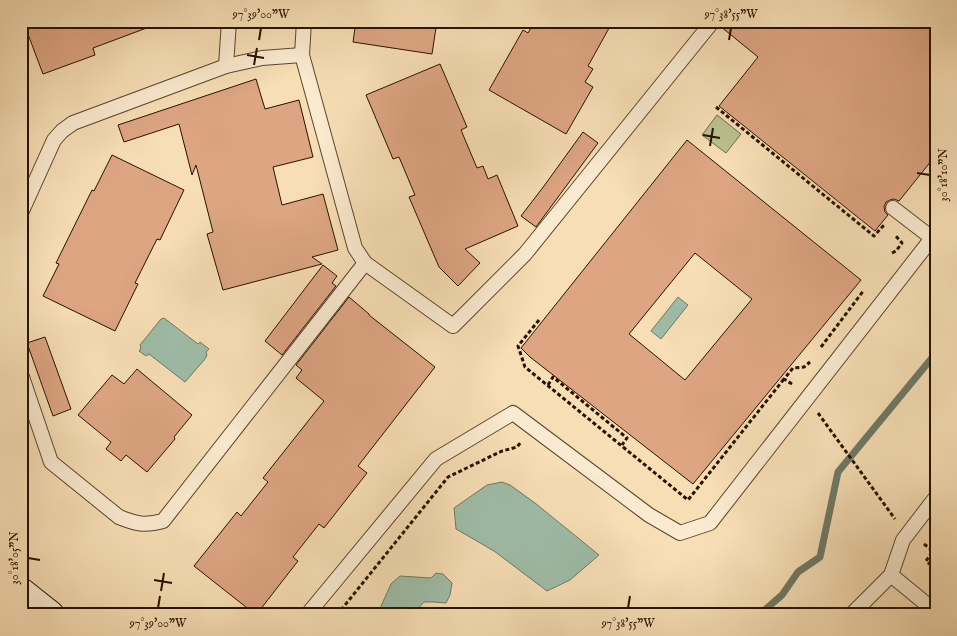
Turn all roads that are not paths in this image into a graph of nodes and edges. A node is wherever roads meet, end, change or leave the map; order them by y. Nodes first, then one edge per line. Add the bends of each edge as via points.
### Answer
1 (229, 21) edge
2 (304, 21) edge
3 (713, 21) edge
4 (302, 55) junction
5 (226, 66) junction
6 (893, 208) dead end
7 (21, 213) edge
8 (934, 235) edge
9 (366, 263) junction
10 (21, 374) edge
11 (936, 497) edge
12 (890, 575) junction
13 (21, 592) edge
14 (936, 612) edge
15 (50, 615) edge
16 (307, 615) edge
17 (851, 615) edge

1 - 5 lane
2 - 4 lane
3 - 9 lane via 525,254 453,326
4 - 5 lane via 262,58
4 - 9 lane via 354,248
5 - 7 lane via 73,123 54,140
6 - 8 lane
8 - 16 lane via 710,523 680,533 649,516 513,413 436,459
9 - 10 lane via 163,521 150,524 125,520 51,462
11 - 12 lane via 903,540
12 - 14 lane
12 - 17 lane
13 - 15 main road

